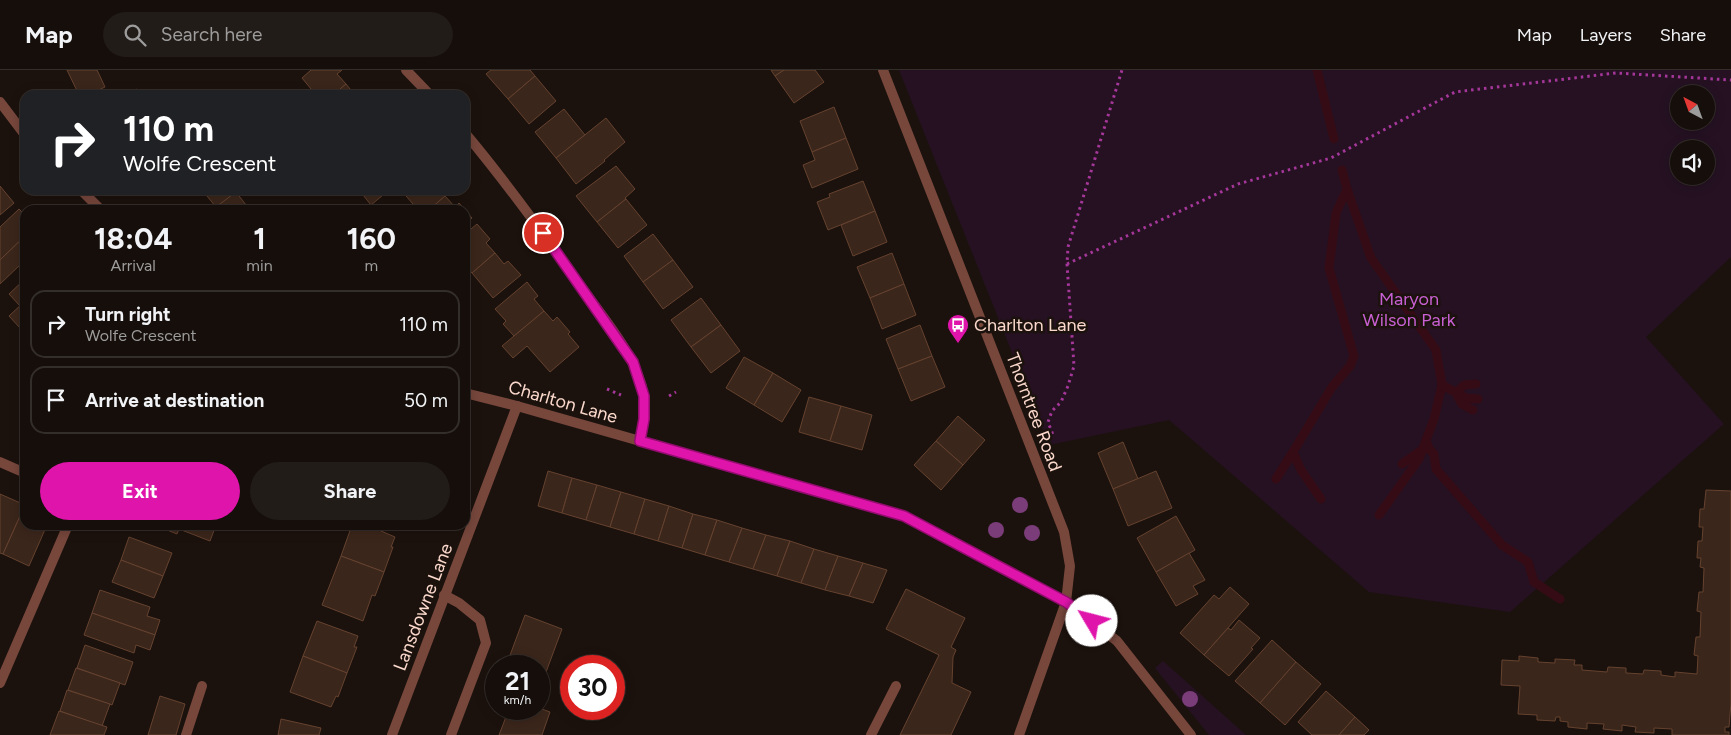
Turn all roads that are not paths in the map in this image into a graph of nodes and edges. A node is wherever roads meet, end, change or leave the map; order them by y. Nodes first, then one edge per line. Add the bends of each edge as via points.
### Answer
1 (406, 70) edge
2 (883, 70) edge
3 (425, 90) edge
4 (0, 102) edge
5 (20, 128) edge
6 (470, 139) edge
7 (85, 195) edge
8 (96, 205) edge
9 (470, 394) edge
10 (517, 406) junction
11 (640, 441) junction
12 (0, 462) edge
13 (20, 471) edge
14 (470, 528) edge
15 (66, 530) edge
16 (469, 530) edge
17 (444, 595) junction
18 (1066, 602) junction
19 (4, 663) edge
20 (0, 683) edge
21 (202, 686) dead end
22 (896, 686) dead end
23 (186, 735) edge
24 (392, 735) edge
25 (451, 735) edge
26 (871, 735) edge
27 (1019, 735) edge
28 (1191, 735) edge

1 - 3 street
2 - 18 street, Thorntree Road via 1064,532 1070,566
4 - 5 street
6 - 11 street via 543,233 633,362 644,396
7 - 8 street
9 - 10 street, Charlton Lane
10 - 11 street, Charlton Lane
10 - 14 street, Lansdowne Lane
11 - 18 street, Charlton Lane via 904,516
12 - 13 street
15 - 19 street
16 - 17 street, Lansdowne Lane
17 - 24 street, Lansdowne Lane
17 - 25 street via 480,620 486,643
18 - 27 street, Thorntree Road
18 - 28 street, Charlton Lane via 1117,641
19 - 20 street
21 - 23 street
22 - 26 street

